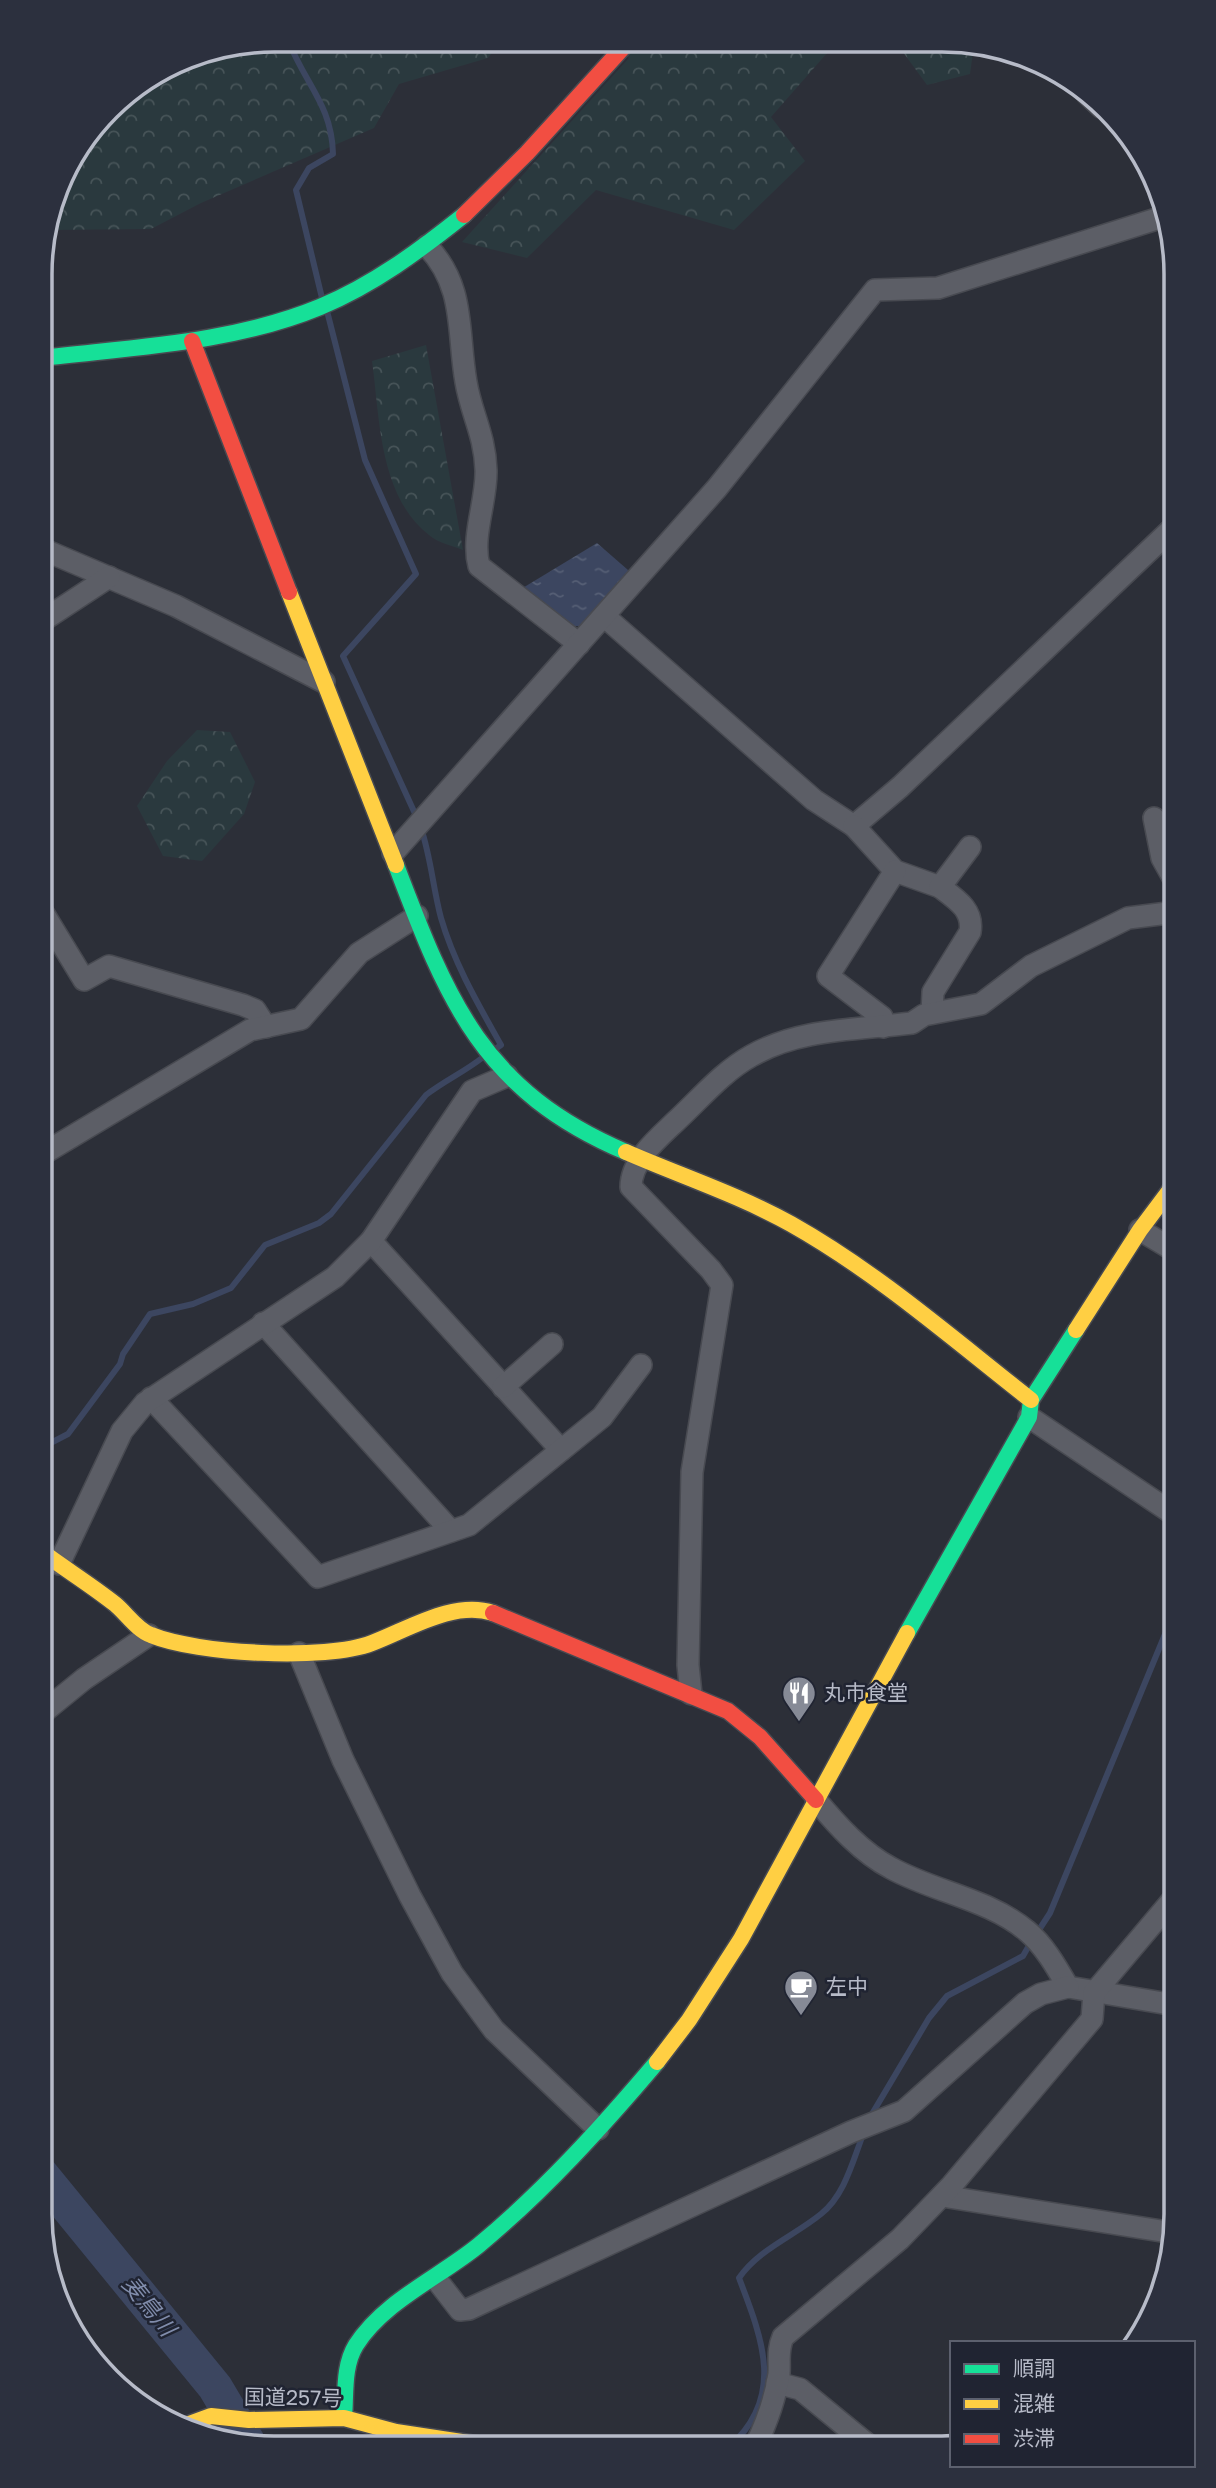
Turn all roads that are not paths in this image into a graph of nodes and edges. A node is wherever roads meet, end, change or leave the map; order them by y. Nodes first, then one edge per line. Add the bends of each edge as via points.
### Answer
1 (620, 52) edge
2 (1156, 219) edge
3 (428, 246) junction
4 (192, 341) junction
5 (53, 357) edge
6 (1164, 537) edge
7 (53, 554) edge
8 (109, 577) junction
9 (53, 614) edge
10 (604, 616) junction
11 (579, 644) junction
12 (324, 682) junction
13 (1154, 818) dead end
14 (854, 826) junction
15 (970, 847) dead end
16 (393, 853) junction
17 (1164, 861) edge
18 (895, 871) junction
19 (940, 887) junction
20 (1164, 914) edge
21 (417, 916) junction
22 (53, 930) edge
23 (932, 1013) junction
24 (267, 1027) junction
25 (883, 1027) junction
26 (507, 1076) junction
27 (53, 1148) edge
28 (641, 1157) junction
29 (1164, 1198) edge
30 (1140, 1230) junction
31 (370, 1241) junction
32 (1164, 1244) edge
33 (263, 1323) junction
34 (552, 1344) dead end
35 (641, 1365) dead end
36 (503, 1387) junction
37 (151, 1398) junction
38 (1030, 1408) junction
39 (561, 1450) junction
40 (1163, 1506) edge
41 (452, 1531) junction
42 (52, 1559) edge
43 (59, 1564) junction
44 (149, 1635) junction
45 (299, 1653) junction
46 (691, 1694) junction
47 (52, 1705) edge
48 (816, 1800) junction
49 (1163, 1911) edge
50 (1068, 1987) junction
51 (1094, 1993) junction
52 (1163, 2003) edge
53 (598, 2129) junction
54 (942, 2196) junction
55 (1163, 2231) edge
56 (436, 2279) junction
57 (777, 2383) junction
58 (344, 2418) junction
59 (196, 2421) edge
60 (423, 2436) edge
61 (760, 2436) edge
62 (857, 2436) edge

1 - 3 main road via 486,197
2 - 10 street via 938,288 875,290 717,488
3 - 4 main road via 377,280 313,310
3 - 11 street via 451,279 466,384 483,437 486,472 479,566
4 - 5 main road
4 - 12 main road
6 - 14 street
7 - 8 street
8 - 9 street
8 - 12 street
10 - 11 street
10 - 14 street via 814,800
11 - 16 street
12 - 16 main road
13 - 17 street
14 - 18 street
15 - 19 street
16 - 21 main road
18 - 19 street
18 - 25 street via 828,976 882,1017
19 - 23 street via 969,913 972,922 933,992
20 - 23 street via 1128,918 1031,966 981,1004
21 - 24 street via 359,953 301,1019
21 - 26 main road via 452,997
22 - 24 street via 84,980 109,966 243,1005 255,1010
23 - 25 street via 912,1023
24 - 27 street via 250,1030
25 - 28 street via 799,1036 749,1057
26 - 28 main road via 550,1111
26 - 31 street via 472,1091
28 - 38 main road via 792,1225 885,1287
28 - 46 street via 631,1186 722,1286 692,1472
29 - 30 main road
30 - 32 street
30 - 38 main road
31 - 33 street via 335,1277
31 - 36 street
33 - 37 street
33 - 41 street
34 - 36 street
35 - 39 street via 602,1417
36 - 39 street
37 - 41 street via 318,1577
37 - 43 street via 122,1431
38 - 40 street
38 - 48 main road
39 - 41 street via 469,1525
42 - 43 main road
43 - 44 main road
44 - 45 main road via 214,1648
44 - 47 street
45 - 46 main road via 368,1645 453,1611 482,1609 524,1622
45 - 53 street via 343,1760 452,1973 494,2030
46 - 48 main road via 728,1711 760,1737
48 - 50 street via 842,1831 888,1867 1002,1914 1037,1942
48 - 53 main road via 757,1916 703,2003
49 - 51 street
50 - 51 street
50 - 56 street via 1025,2003 904,2111 469,2309 460,2310
51 - 52 street
51 - 54 street via 1092,2019
53 - 56 main road via 549,2182
54 - 55 street
54 - 57 street via 900,2239 783,2337 777,2351
56 - 58 main road via 369,2328 355,2348 347,2370
57 - 61 street
57 - 62 street via 800,2389
58 - 59 main road, 国道257号 via 211,2416
58 - 60 main road, 国道257号

